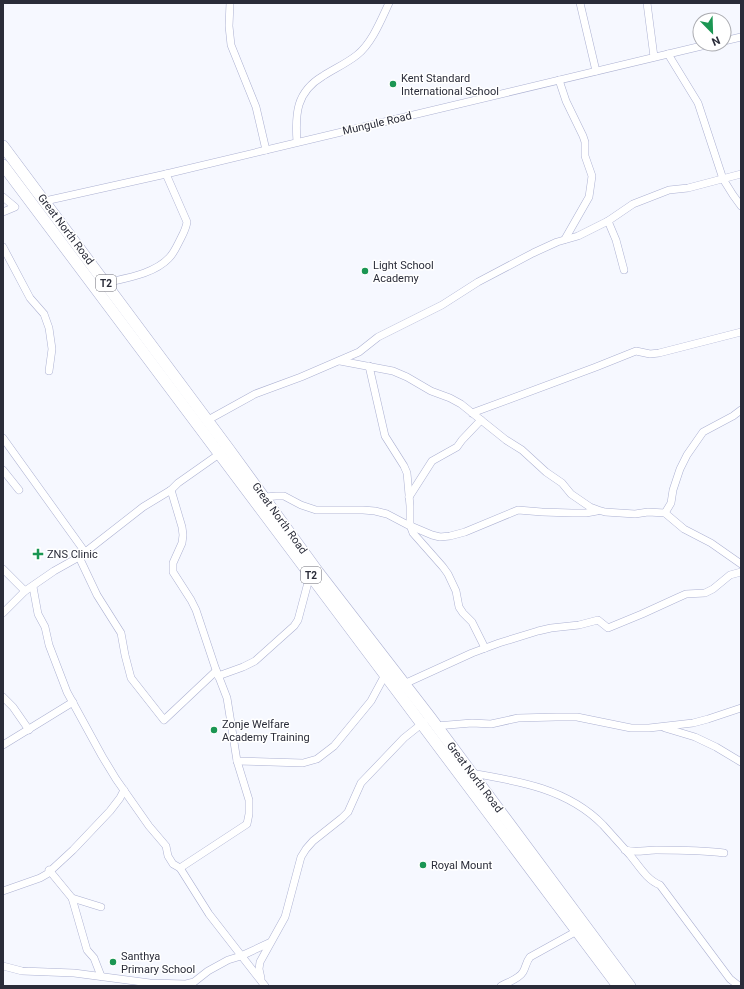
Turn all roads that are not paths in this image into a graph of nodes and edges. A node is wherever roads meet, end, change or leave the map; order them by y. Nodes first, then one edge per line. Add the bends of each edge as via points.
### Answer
1 (230, 3) edge
2 (389, 3) edge
3 (580, 3) edge
4 (647, 3) edge
5 (692, 48) edge
6 (668, 54) junction
7 (654, 57) junction
8 (596, 71) junction
9 (559, 80) junction
10 (297, 142) junction
11 (3, 146) edge
12 (266, 150) junction
13 (3, 165) edge
14 (166, 174) junction
15 (741, 174) edge
16 (723, 179) junction
17 (3, 196) edge
18 (45, 202) junction
19 (741, 206) edge
20 (3, 212) edge
21 (608, 221) junction
22 (565, 239) junction
23 (3, 247) edge
24 (624, 270) dead end
25 (105, 283) junction
26 (741, 332) edge
27 (340, 361) junction
28 (369, 366) junction
29 (49, 371) dead end
30 (741, 410) edge
31 (472, 413) junction
32 (208, 420) junction
33 (481, 420) junction
34 (3, 438) edge
35 (224, 451) junction
36 (3, 470) edge
37 (19, 490) dead end
38 (171, 490) junction
39 (265, 497) junction
40 (410, 497) junction
41 (598, 510) junction
42 (665, 513) junction
43 (410, 526) junction
44 (84, 552) junction
45 (79, 557) junction
46 (741, 564) edge
47 (3, 569) edge
48 (741, 572) edge
49 (310, 575) junction
50 (33, 587) junction
51 (26, 591) junction
52 (3, 613) edge
53 (485, 648) junction
54 (217, 673) junction
55 (385, 675) junction
56 (404, 684) junction
57 (3, 696) edge
58 (73, 702) junction
59 (741, 708) edge
60 (429, 722) junction
61 (662, 727) junction
62 (29, 730) junction
63 (3, 745) edge
64 (237, 761) junction
65 (741, 762) edge
66 (471, 773) junction
67 (124, 790) junction
68 (625, 850) junction
69 (724, 853) dead end
70 (180, 868) junction
71 (49, 870) junction
72 (3, 891) edge
73 (72, 898) junction
74 (101, 907) dead end
75 (577, 931) junction
76 (269, 943) junction
77 (241, 956) junction
78 (3, 966) edge
79 (101, 976) junction
80 (263, 983) edge
81 (140, 984) edge
82 (501, 986) edge
83 (618, 986) edge
84 (630, 986) edge
85 (738, 986) edge

1 - 12 street via 231,45 256,107
2 - 10 street via 365,47 357,55 313,82 307,90 298,104
3 - 8 street
4 - 7 street
5 - 6 street, Mungule Road
6 - 7 street, Mungule Road
6 - 16 street via 698,103
7 - 8 street, Mungule Road
8 - 9 street, Mungule Road
9 - 10 street, Mungule Road
9 - 22 street via 583,136 585,156 592,176 589,197
10 - 12 street, Mungule Road
11 - 18 highway, Great North Road / T2
12 - 14 street, Mungule Road
13 - 35 highway, Great North Road / T2
14 - 18 street, Mungule Road
14 - 25 street via 187,222 176,248 170,258 150,270
15 - 16 street
16 - 19 street
16 - 21 street via 669,190 644,199
17 - 20 street via 16,207
18 - 25 highway, Great North Road / T2
21 - 22 street via 578,236
21 - 24 street
22 - 27 street via 478,282 442,305 378,337 359,352
23 - 29 street via 30,298 44,314 52,349
25 - 32 highway, Great North Road / T2
26 - 31 street via 659,353 636,351
27 - 28 street
27 - 32 street via 255,394
28 - 31 street via 407,377 461,404
28 - 40 street via 384,436 404,466
30 - 42 street via 703,432 680,469 671,503
31 - 33 street
32 - 35 highway, Great North Road / T2
33 - 40 street via 457,447 432,461
33 - 41 street via 522,450 580,501
34 - 44 street
35 - 38 street
35 - 39 highway, Great North Road / T2
35 - 49 highway, Great North Road / T2
36 - 37 street
38 - 44 street via 143,506
38 - 54 street via 183,535 173,564 173,572 196,610
39 - 43 street via 284,496 316,510 375,511
39 - 56 highway, Great North Road / T2 via 318,572
40 - 43 street
41 - 42 street via 634,514
41 - 43 street via 572,513 518,510 464,532 445,536 432,535
42 - 46 street via 684,529
43 - 53 street via 452,581 459,607 472,622
44 - 45 street
45 - 50 street
45 - 54 street via 97,595 122,633 131,678 164,720
47 - 51 street
48 - 53 street via 730,575 705,593 686,594 608,628 601,621 594,620 579,625 538,631
49 - 54 street via 298,620 294,626 255,661 243,668
49 - 55 highway, Great North Road / T2
50 - 51 street
50 - 58 street via 38,614 45,627 57,668
51 - 52 street
53 - 56 street
54 - 64 street via 227,698
55 - 60 highway, Great North Road / T2
55 - 64 street via 371,701 324,755 310,762 297,764
56 - 60 highway, Great North Road / T2
57 - 62 street
58 - 62 street
58 - 67 street
59 - 61 street via 708,719
60 - 61 street via 491,724 518,718 578,717 631,728
60 - 66 highway, Great North Road / T2
60 - 75 highway, Great North Road / T2
60 - 76 street via 404,738 361,783 351,806 342,818 306,849 301,857 285,917
61 - 65 street via 694,736
62 - 63 street
64 - 70 street via 249,800 250,814 247,824
66 - 68 street via 520,782 566,798 590,813
66 - 84 highway, Great North Road / T2
67 - 70 street via 166,846 173,864
67 - 71 street via 91,832
68 - 69 street
68 - 85 street via 647,876 660,885
70 - 77 street via 209,914
71 - 72 street via 40,878
71 - 73 street
73 - 74 street
73 - 79 street via 87,950 94,958
75 - 82 street via 530,957 522,974
75 - 83 highway, Great North Road / T2
76 - 77 street
76 - 80 street via 260,962
77 - 80 street
77 - 81 street via 217,966 194,982
78 - 79 street via 22,971
79 - 81 street

